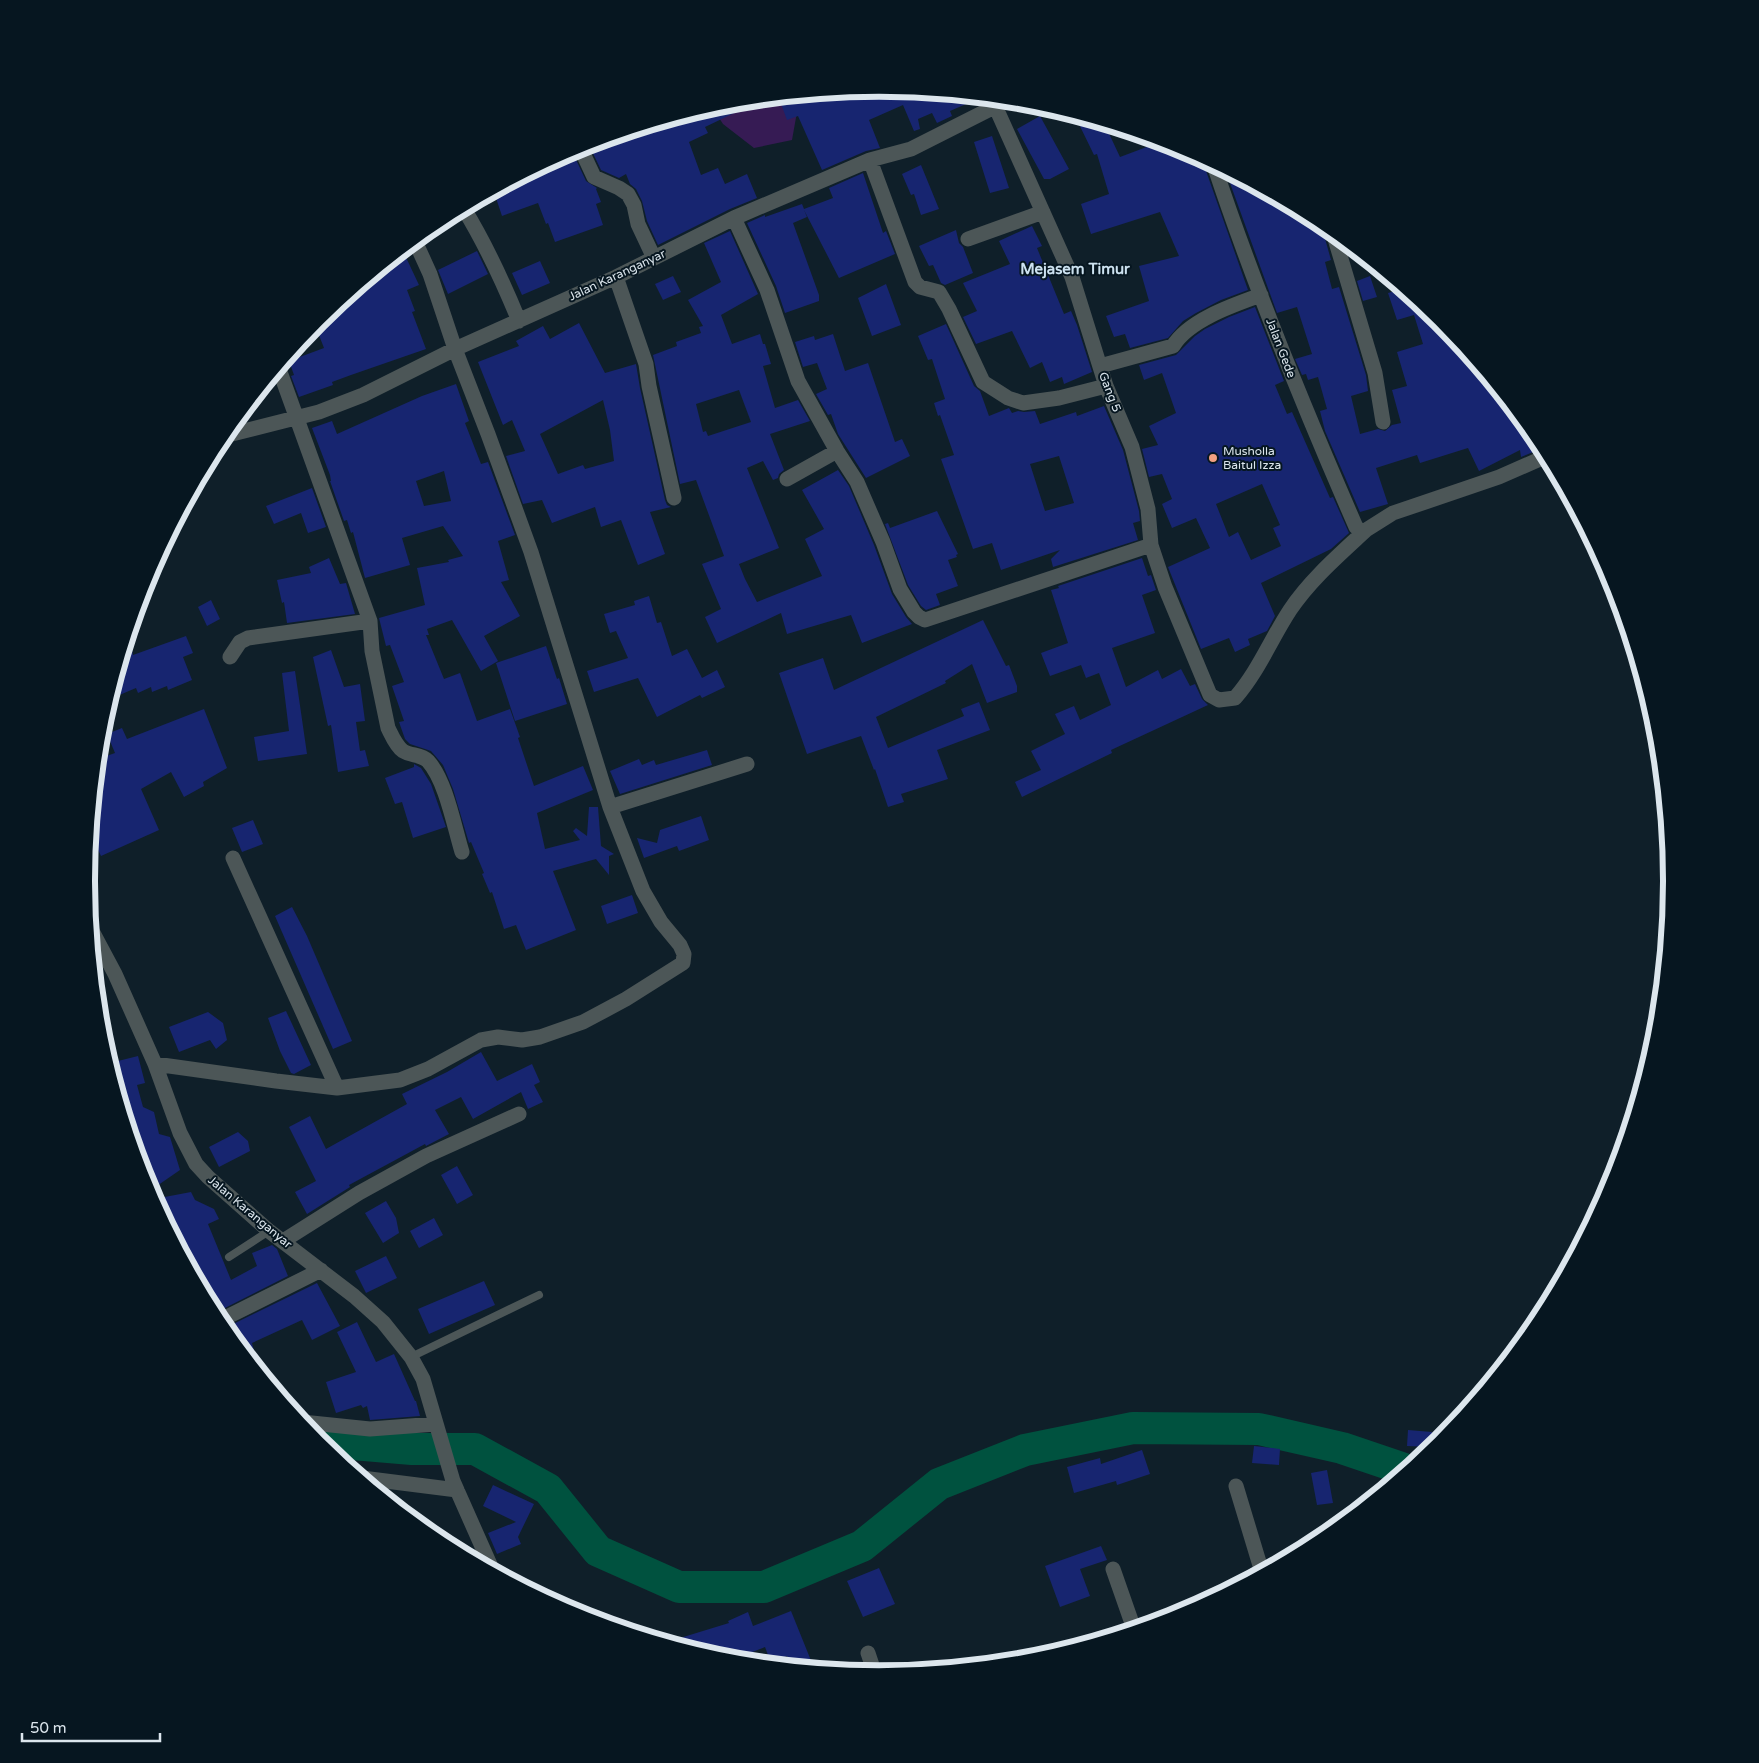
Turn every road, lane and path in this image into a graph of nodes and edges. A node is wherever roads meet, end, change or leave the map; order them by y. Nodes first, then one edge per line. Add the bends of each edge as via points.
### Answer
1 (992, 105) edge
2 (1000, 107) edge
3 (584, 155) edge
4 (870, 160) junction
5 (1217, 174) edge
6 (1043, 212) junction
7 (467, 214) edge
8 (734, 218) junction
9 (968, 239) dead end
10 (1337, 245) edge
11 (418, 248) edge
12 (654, 258) junction
13 (616, 277) junction
14 (1261, 295) junction
15 (519, 321) junction
16 (455, 349) junction
17 (1100, 366) junction
18 (281, 375) edge
19 (1106, 386) junction
20 (297, 418) junction
21 (1383, 422) dead end
22 (236, 433) edge
23 (837, 451) junction
24 (1540, 459) edge
25 (787, 479) dead end
26 (674, 498) dead end
27 (1361, 529) junction
28 (1152, 545) junction
29 (370, 621) junction
30 (230, 657) dead end
31 (747, 764) dead end
32 (610, 807) junction
33 (462, 852) dead end
34 (233, 858) dead end
35 (98, 942) edge
36 (155, 1064) junction
37 (337, 1088) junction
38 (519, 1114) dead end
39 (269, 1231) junction
40 (283, 1241) junction
41 (229, 1257) dead end
42 (321, 1270) junction
43 (539, 1295) dead end
44 (227, 1316) edge
45 (411, 1357) junction
46 (313, 1423) edge
47 (437, 1429) junction
48 (371, 1479) edge
49 (455, 1485) junction
50 (1236, 1486) dead end
51 (489, 1562) edge
52 (1260, 1567) edge
53 (1113, 1569) dead end
54 (1132, 1624) edge
55 (868, 1653) dead end
56 (872, 1666) edge

1 - 4 street, Jalan Karanganyar via 911,149
2 - 6 street, Gang 5
3 - 12 street via 594,177 628,194
4 - 8 street, Jalan Karanganyar
4 - 19 street via 914,282 939,292 983,382 1008,398 1024,403
5 - 14 street, Jalan Gede
6 - 9 street
6 - 17 street, Gang 5 via 1072,277
7 - 15 street via 500,275
8 - 12 street, Jalan Karanganyar
8 - 23 street via 767,290 798,381
10 - 21 street via 1375,373
11 - 16 street
12 - 13 street, Jalan Karanganyar
13 - 15 street, Jalan Karanganyar
13 - 26 street via 646,364
14 - 17 street via 1216,312 1179,336 1173,346
14 - 27 street, Jalan Gede via 1309,420
15 - 16 street, Jalan Karanganyar
16 - 20 street, Jalan Karanganyar via 363,395
16 - 32 street via 531,552
17 - 19 street, Gang 5
18 - 20 street
19 - 28 street, Gang 5 via 1132,447 1148,509
20 - 22 street, Jalan Karanganyar
20 - 29 street
23 - 25 street
23 - 28 street via 857,482 900,589 914,612 925,620
24 - 27 street via 1499,477 1393,513
27 - 28 street, Gang 5 via 1290,609 1249,682 1235,698 1219,700 1210,695 1205,685 1165,587
29 - 30 street via 248,638 240,642
29 - 33 street via 372,651 388,728 404,752 423,757 435,770
31 - 32 street
32 - 37 street via 643,892 680,945 683,963 626,999 568,1028 522,1040 498,1037 481,1040 428,1069 400,1080
34 - 37 street
35 - 36 street, Jalan Karanganyar
36 - 37 street
36 - 39 street, Jalan Karanganyar via 172,1116 196,1164
38 - 40 street via 426,1156
39 - 40 street, Jalan Karanganyar
39 - 41 lane
40 - 42 street, Jalan Karanganyar
42 - 44 street
42 - 45 street, Jalan Karanganyar via 383,1322
43 - 45 lane
45 - 47 street, Jalan Karanganyar via 423,1379
46 - 47 street via 370,1429
47 - 49 street, Jalan Karanganyar
48 - 49 street
49 - 51 street, Jalan Karanganyar
50 - 52 street
53 - 54 street
55 - 56 street

